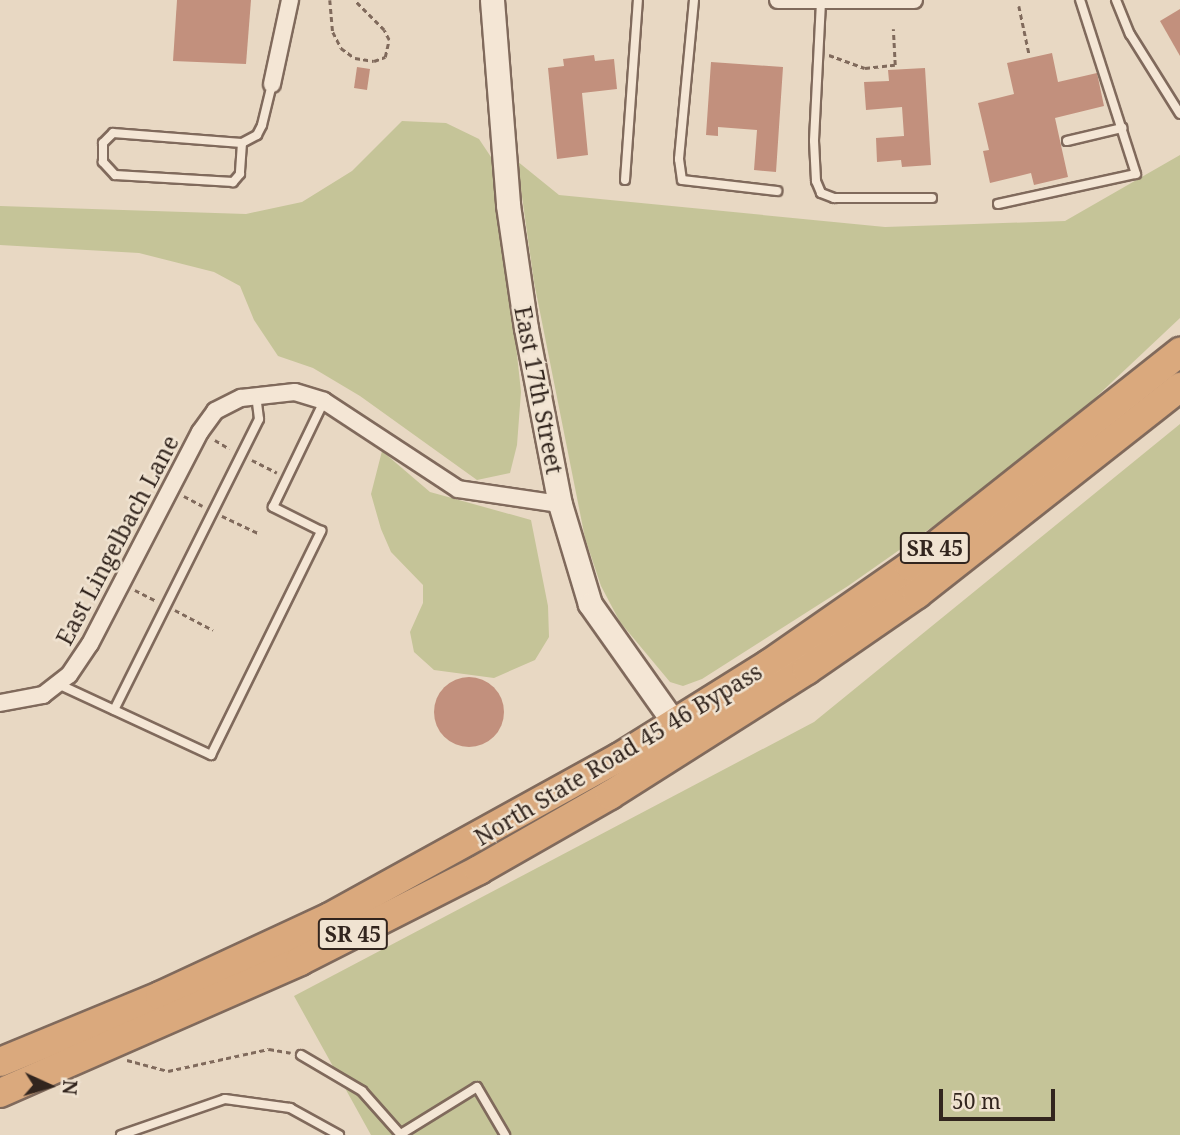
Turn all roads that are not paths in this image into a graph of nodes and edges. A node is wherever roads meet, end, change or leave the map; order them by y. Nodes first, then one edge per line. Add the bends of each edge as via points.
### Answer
1 (290, 0) edge
2 (492, 0) edge
3 (638, 0) edge
4 (694, 0) edge
5 (778, 0) edge
6 (911, 0) edge
7 (1080, 0) edge
8 (1116, 0) edge
9 (821, 2) junction
10 (272, 83) joint
11 (1180, 114) edge
12 (1122, 128) junction
13 (1067, 141) dead end
14 (242, 143) junction
15 (625, 180) dead end
16 (777, 191) dead end
17 (932, 198) dead end
18 (999, 204) dead end
19 (1180, 352) edge
20 (1180, 387) edge
21 (256, 394) junction
22 (324, 401) junction
23 (560, 504) junction
24 (58, 684) junction
25 (0, 703) edge
26 (114, 710) junction
27 (682, 734) junction
28 (301, 1055) road end
29 (0, 1062) edge
30 (0, 1093) edge
31 (121, 1135) edge
32 (339, 1135) edge
33 (401, 1135) edge
34 (505, 1135) edge

1 - 10 street
2 - 23 main road, East 17th Street via 508,205
3 - 15 lane
4 - 16 lane via 680,145 682,180
5 - 9 street
6 - 9 street
7 - 12 lane
8 - 11 lane via 1130,34
9 - 17 lane via 814,141 821,193 834,198
10 - 14 lane via 257,135
12 - 13 lane
12 - 18 lane via 1136,174
14 - 14 lane via 240,174 233,182 115,175 103,162 103,143 113,133
19 - 27 highway, North State Road 45 46 Bypass / SR 45 via 956,532
20 - 27 highway, North State Road 45 46 Bypass / SR 45 via 945,573
21 - 22 street, East Lingelbach Lane via 295,392
21 - 24 street, East Lingelbach Lane via 215,411 200,432 90,645
21 - 26 lane via 259,419
22 - 23 street, East Lingelbach Lane via 458,489
22 - 26 lane via 273,507 321,531 211,755
23 - 27 main road, East 17th Street via 590,604
24 - 25 street, East Lingelbach Lane via 43,695
24 - 26 lane
27 - 29 highway, North State Road 45 46 Bypass / SR 45 via 348,908 202,977
27 - 30 highway, SR 45 via 479,870 203,1006
28 - 33 lane via 362,1091
31 - 32 lane via 225,1100 290,1108
33 - 34 lane via 477,1087

